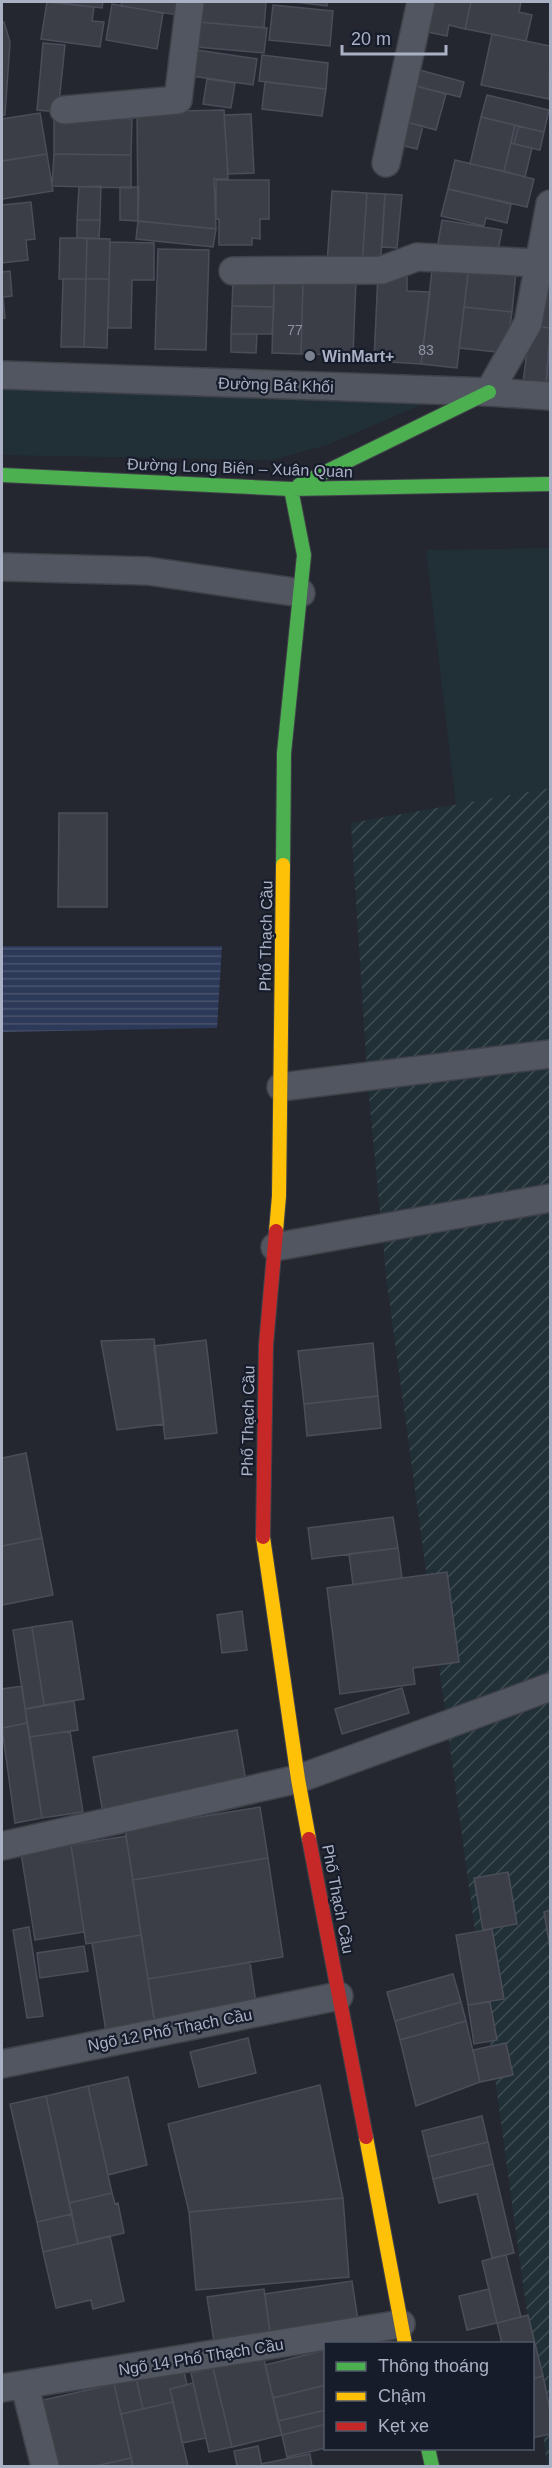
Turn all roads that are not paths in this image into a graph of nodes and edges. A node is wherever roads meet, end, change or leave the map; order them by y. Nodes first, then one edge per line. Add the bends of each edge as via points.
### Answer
1 (190, 2) edge
2 (421, 2) edge
3 (64, 110) dead end
4 (386, 163) dead end
5 (550, 204) edge
6 (543, 270) edge
7 (233, 272) dead end
8 (2, 375) edge
9 (489, 392) junction
10 (550, 396) edge
11 (2, 475) edge
12 (550, 484) edge
13 (291, 489) junction
14 (2, 567) edge
15 (301, 593) junction
16 (550, 1054) edge
17 (281, 1087) junction
18 (550, 1198) edge
19 (275, 1247) junction
20 (550, 1687) edge
21 (298, 1779) junction
22 (2, 1846) edge
23 (339, 1996) junction
24 (2, 2064) edge
25 (403, 2334) edge
26 (344, 2342) edge
27 (324, 2345) edge
28 (13, 2387) edge
29 (428, 2450) edge
30 (45, 2466) edge
31 (432, 2466) edge

1 - 3 street via 178,100
2 - 4 street
5 - 6 street
6 - 7 street via 417,257 382,270
6 - 9 street via 528,323
8 - 9 street, Đường Bát Khối
9 - 10 street, Đường Bát Khối
9 - 13 street
11 - 13 street, Đường Long Biên – Xuân Quan
12 - 13 street, Đường Long Biên – Xuân Quan
13 - 15 street, Phố Thạch Cầu via 304,555
14 - 15 street via 148,571
15 - 17 street, Phố Thạch Cầu via 284,753
16 - 17 street
17 - 19 street, Phố Thạch Cầu
18 - 19 street
19 - 21 street, Phố Thạch Cầu via 266,1345 263,1543
20 - 21 street
21 - 22 street
21 - 23 street, Phố Thạch Cầu
23 - 24 street, Ngõ 12 Phố Thạch Cầu
23 - 25 street, Phố Thạch Cầu
25 - 26 street, Ngõ 14 Phố Thạch Cầu
27 - 28 street, Ngõ 14 Phố Thạch Cầu
28 - 30 street
29 - 31 street

